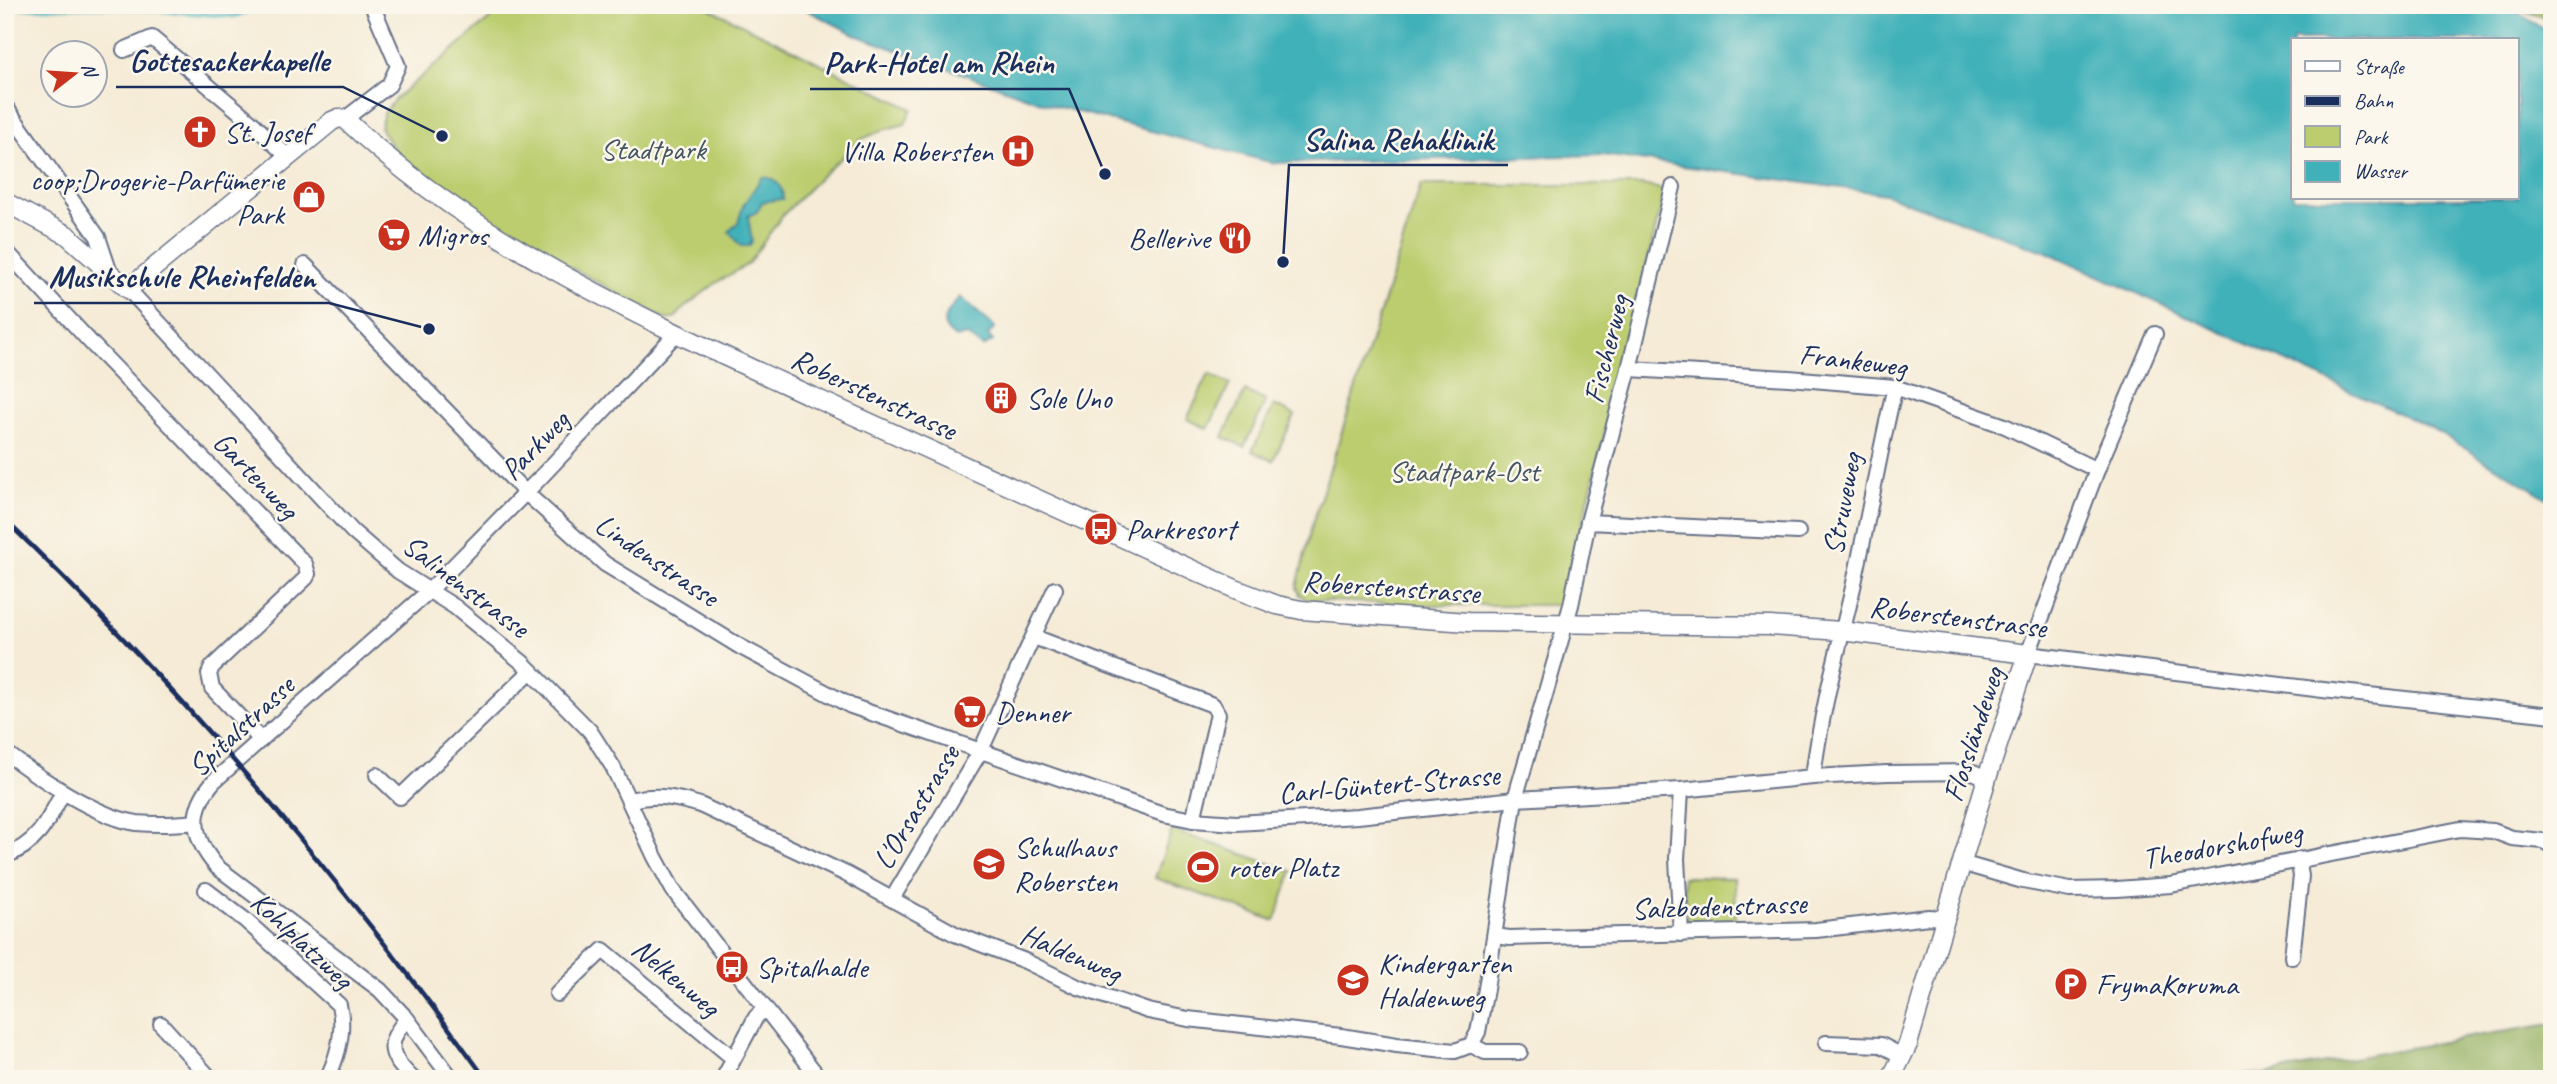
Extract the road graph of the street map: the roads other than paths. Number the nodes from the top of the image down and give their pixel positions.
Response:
1 (372, 5) edge
2 (124, 50) dead end
3 (5, 106) edge
4 (345, 119) junction
5 (288, 156) junction
6 (1673, 187) dead end
7 (5, 202) edge
8 (5, 250) edge
9 (305, 265) dead end
10 (109, 270) junction
11 (128, 289) junction
12 (676, 334) junction
13 (2155, 334) dead end
14 (1629, 369) junction
15 (1895, 387) junction
16 (2097, 470) junction
17 (526, 493) junction
18 (1588, 522) junction
19 (1798, 532) dead end
20 (1055, 589) dead end
21 (429, 591) junction
22 (1564, 622) junction
23 (1841, 631) junction
24 (1034, 637) junction
25 (2028, 654) junction
26 (531, 671) junction
27 (2552, 715) edge
28 (261, 740) junction
29 (5, 752) edge
30 (980, 752) junction
31 (377, 775) dead end
32 (1813, 777) junction
33 (1987, 778) junction
34 (1681, 789) junction
35 (63, 792) junction
36 (1515, 799) junction
37 (630, 800) junction
38 (1193, 820) junction
39 (196, 822) junction
40 (2552, 846) edge
41 (5, 856) edge
42 (2298, 859) junction
43 (1961, 863) junction
44 (206, 890) dead end
45 (892, 899) junction
46 (1945, 918) junction
47 (1681, 934) junction
48 (1495, 936) junction
49 (2292, 957) dead end
50 (556, 994) dead end
51 (765, 1008) junction
52 (407, 1019) junction
53 (161, 1024) dead end
54 (1826, 1043) dead end
55 (1471, 1045) junction
56 (1520, 1052) dead end
57 (1902, 1056) junction
58 (733, 1058) junction
59 (211, 1079) edge
60 (327, 1079) edge
61 (413, 1079) edge
62 (452, 1079) edge
63 (723, 1079) edge
64 (820, 1079) edge
65 (1891, 1079) edge

1 - 4 street
2 - 5 street
3 - 10 street
4 - 5 street
4 - 12 street, Roberstenstrasse
5 - 11 street
6 - 14 street, Fischerweg
7 - 10 street, Salinenstrasse
8 - 28 street, Gartenweg
9 - 17 street, Lindenstrasse
10 - 11 street, Salinenstrasse
11 - 21 street, Salinenstrasse
12 - 17 street, Parkweg
12 - 22 street, Roberstenstrasse
13 - 16 street, Flossländeweg
14 - 15 street, Frankeweg
14 - 18 street, Fischerweg
15 - 16 street, Frankeweg
15 - 23 street, Struveweg
16 - 25 street, Flossländeweg
17 - 21 street, Parkweg
17 - 30 street, Lindenstrasse
18 - 19 street
18 - 22 street, Fischerweg
20 - 24 street, L'Orsastrasse
21 - 26 street, Salinenstrasse
21 - 28 street, Spitalstrasse
22 - 23 street, Roberstenstrasse
22 - 36 street, Fischerweg
23 - 25 street, Roberstenstrasse
23 - 32 street, Struveweg
24 - 30 street, L'Orsastrasse
24 - 38 street
25 - 27 street, Roberstenstrasse
25 - 33 street, Flossländeweg
26 - 31 street
26 - 37 street, Salinenstrasse
28 - 39 street, Spitalstrasse
29 - 35 street
30 - 38 street, Carl-Güntert-Strasse
30 - 45 street, L'Orsastrasse
32 - 33 street, Carl-Güntert-Strasse
32 - 34 street, Carl-Güntert-Strasse
33 - 43 street, Flossländeweg
34 - 36 street, Carl-Güntert-Strasse
34 - 47 street
35 - 39 street
35 - 41 street
36 - 38 street, Carl-Güntert-Strasse
36 - 48 street, Fischerweg
37 - 45 street, Haldenweg
37 - 51 street, Salinenstrasse
39 - 52 street, Spitalstrasse
40 - 42 street, Theodorshofweg
42 - 43 street, Theodorshofweg
42 - 49 street
43 - 46 street, Flossländeweg
44 - 60 street, Kohlplatzweg
45 - 55 street, Haldenweg
46 - 47 street, Salzbodenstrasse
46 - 57 street, Flossländeweg
47 - 48 street, Salzbodenstrasse
48 - 55 street, Fischerweg
50 - 58 street, Nelkenweg
51 - 58 street
51 - 64 street, Salinenstrasse
52 - 61 street
52 - 62 street, Spitalstrasse
53 - 59 street
54 - 57 street
55 - 56 street, Haldenweg
57 - 65 street, Flossländeweg
58 - 63 street

